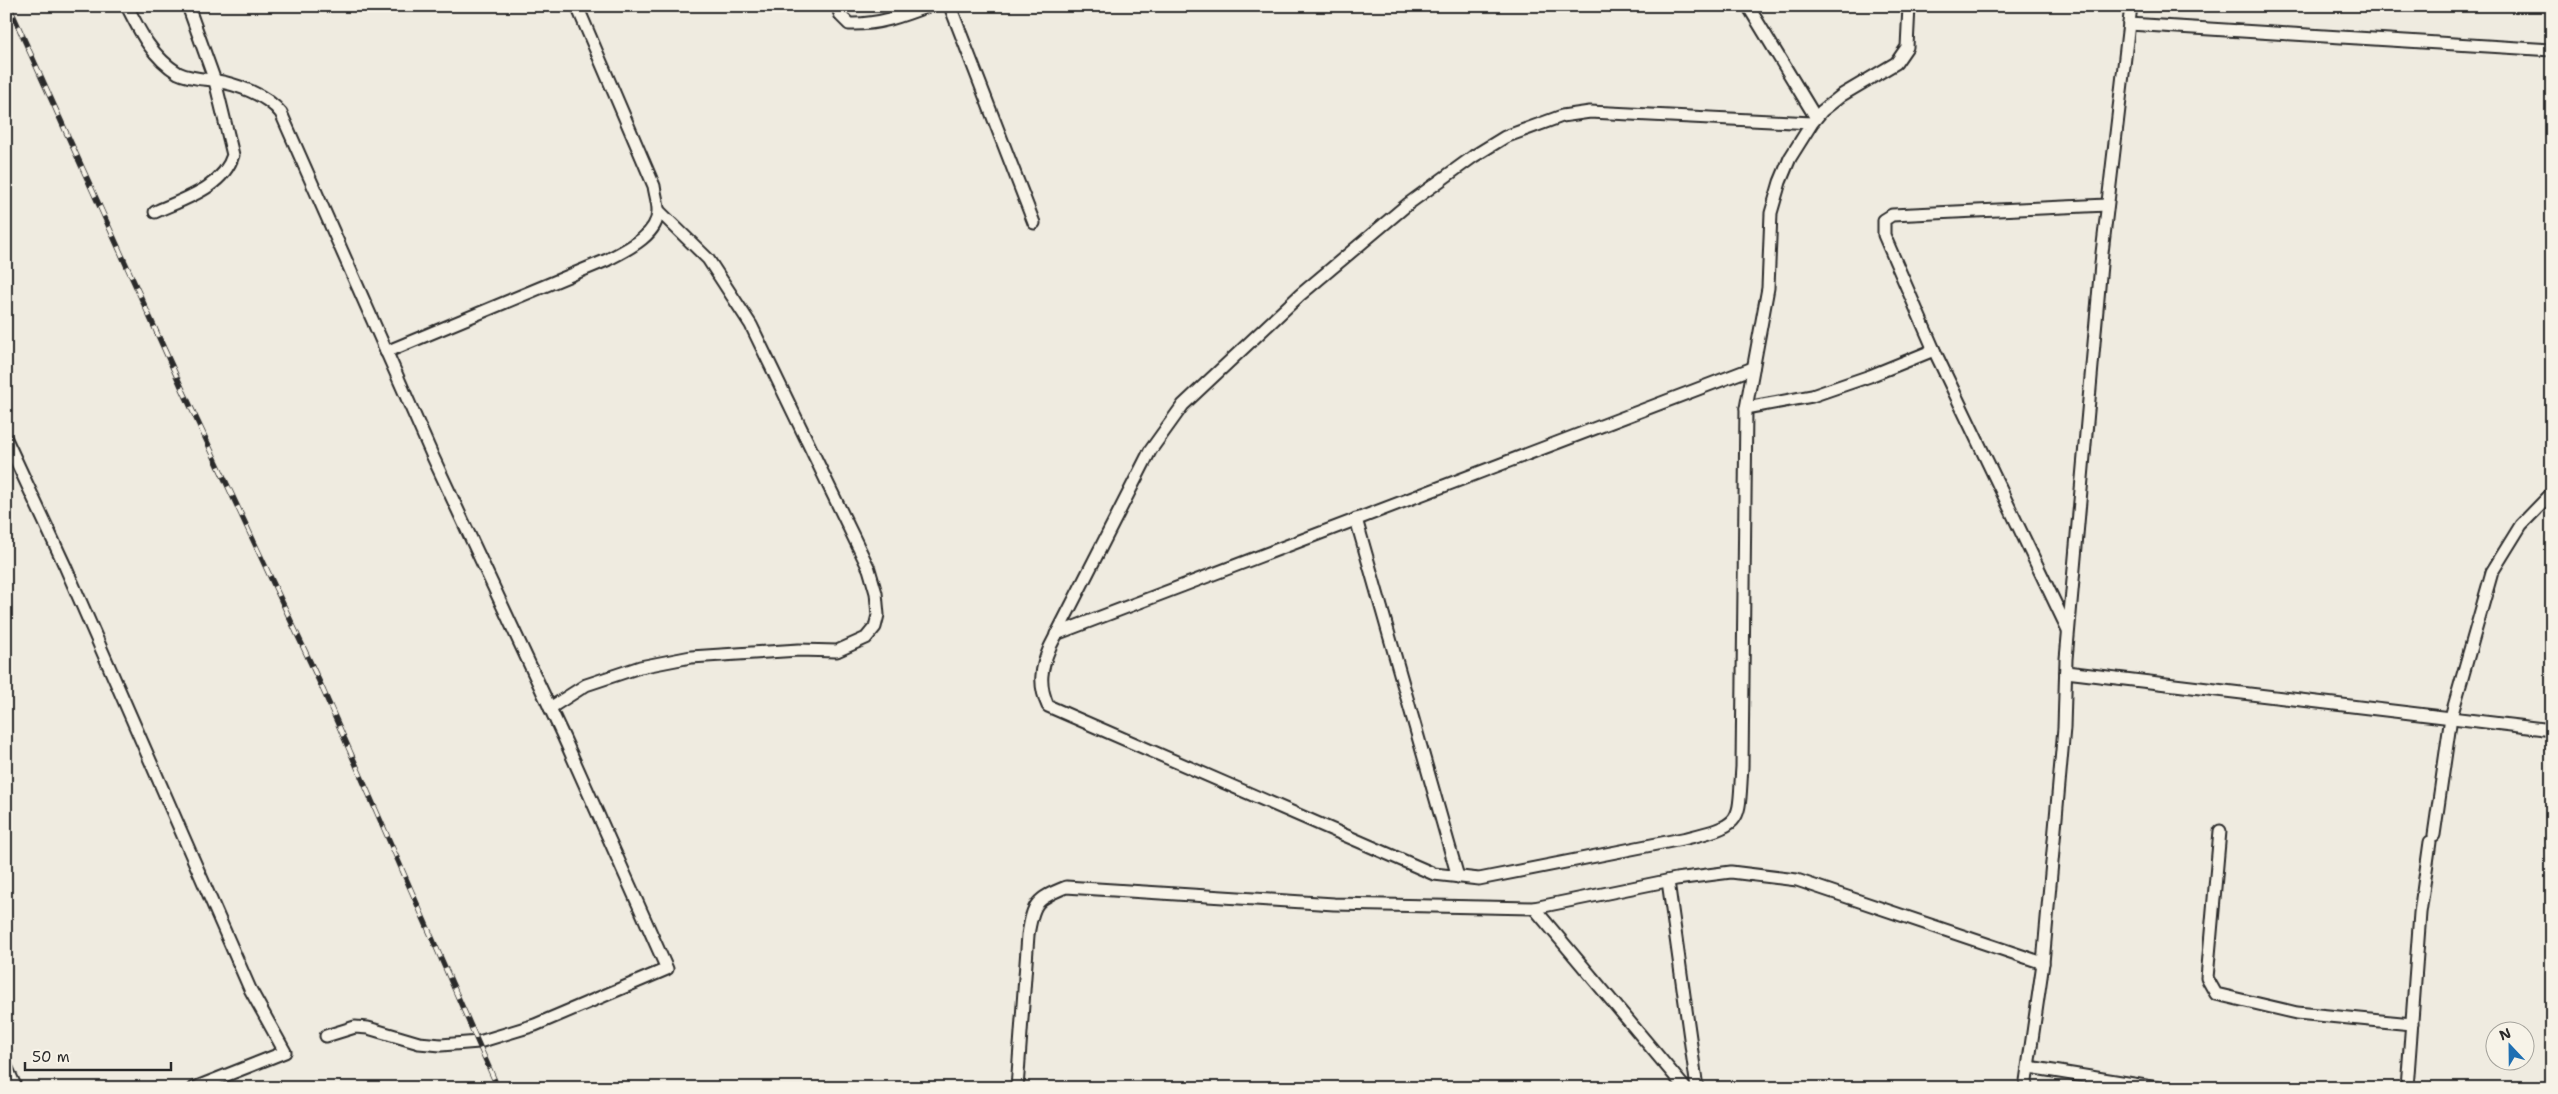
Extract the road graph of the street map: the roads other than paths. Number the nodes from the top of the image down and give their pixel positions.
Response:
1 (127, 6) edge
2 (188, 6) edge
3 (577, 6) edge
4 (837, 6) edge
5 (928, 6) edge
6 (950, 6) edge
7 (1748, 6) edge
8 (1908, 6) edge
9 (2131, 6) edge
10 (2129, 24) junction
11 (2552, 50) edge
12 (215, 81) junction
13 (1814, 120) junction
14 (2107, 205) junction
15 (659, 211) junction
16 (155, 212) dead end
17 (1034, 223) dead end
18 (1934, 350) junction
19 (386, 352) junction
20 (1753, 368) junction
21 (1746, 408) junction
22 (6, 439) edge
23 (2552, 493) edge
24 (1356, 519) junction
25 (2069, 632) junction
26 (1056, 634) junction
27 (2066, 672) junction
28 (550, 708) junction
29 (2451, 717) junction
30 (2552, 730) edge
31 (2220, 831) dead end
32 (1458, 877) junction
33 (1668, 880) junction
34 (1534, 908) junction
35 (2043, 963) junction
36 (2412, 1024) junction
37 (326, 1036) dead end
38 (6, 1066) edge
39 (2029, 1067) junction
40 (214, 1084) edge
41 (16, 1088) edge
42 (194, 1088) edge
43 (1017, 1088) edge
44 (1685, 1088) edge
45 (1697, 1088) edge
46 (2025, 1088) edge
47 (2158, 1088) edge
48 (2407, 1088) edge

1 - 12 lane
2 - 12 lane
3 - 15 lane
4 - 5 lane
6 - 17 lane
7 - 13 lane
8 - 13 lane
9 - 10 lane
10 - 11 lane
10 - 14 lane
12 - 16 lane
12 - 19 lane
13 - 20 lane
13 - 26 lane
14 - 18 lane
14 - 25 lane
15 - 19 lane
15 - 28 lane
18 - 21 lane
18 - 25 lane
19 - 28 lane
20 - 21 lane
20 - 24 lane
21 - 32 lane
22 - 40 lane
23 - 29 lane
24 - 26 lane
24 - 32 lane
25 - 27 lane
26 - 32 lane
27 - 29 lane
27 - 35 lane
28 - 37 lane
29 - 30 lane
29 - 36 lane
31 - 36 lane
33 - 34 lane
33 - 35 lane
33 - 45 lane
34 - 43 lane
34 - 44 lane
35 - 39 lane
36 - 48 lane
38 - 41 lane
39 - 46 lane
39 - 47 lane
40 - 42 lane

